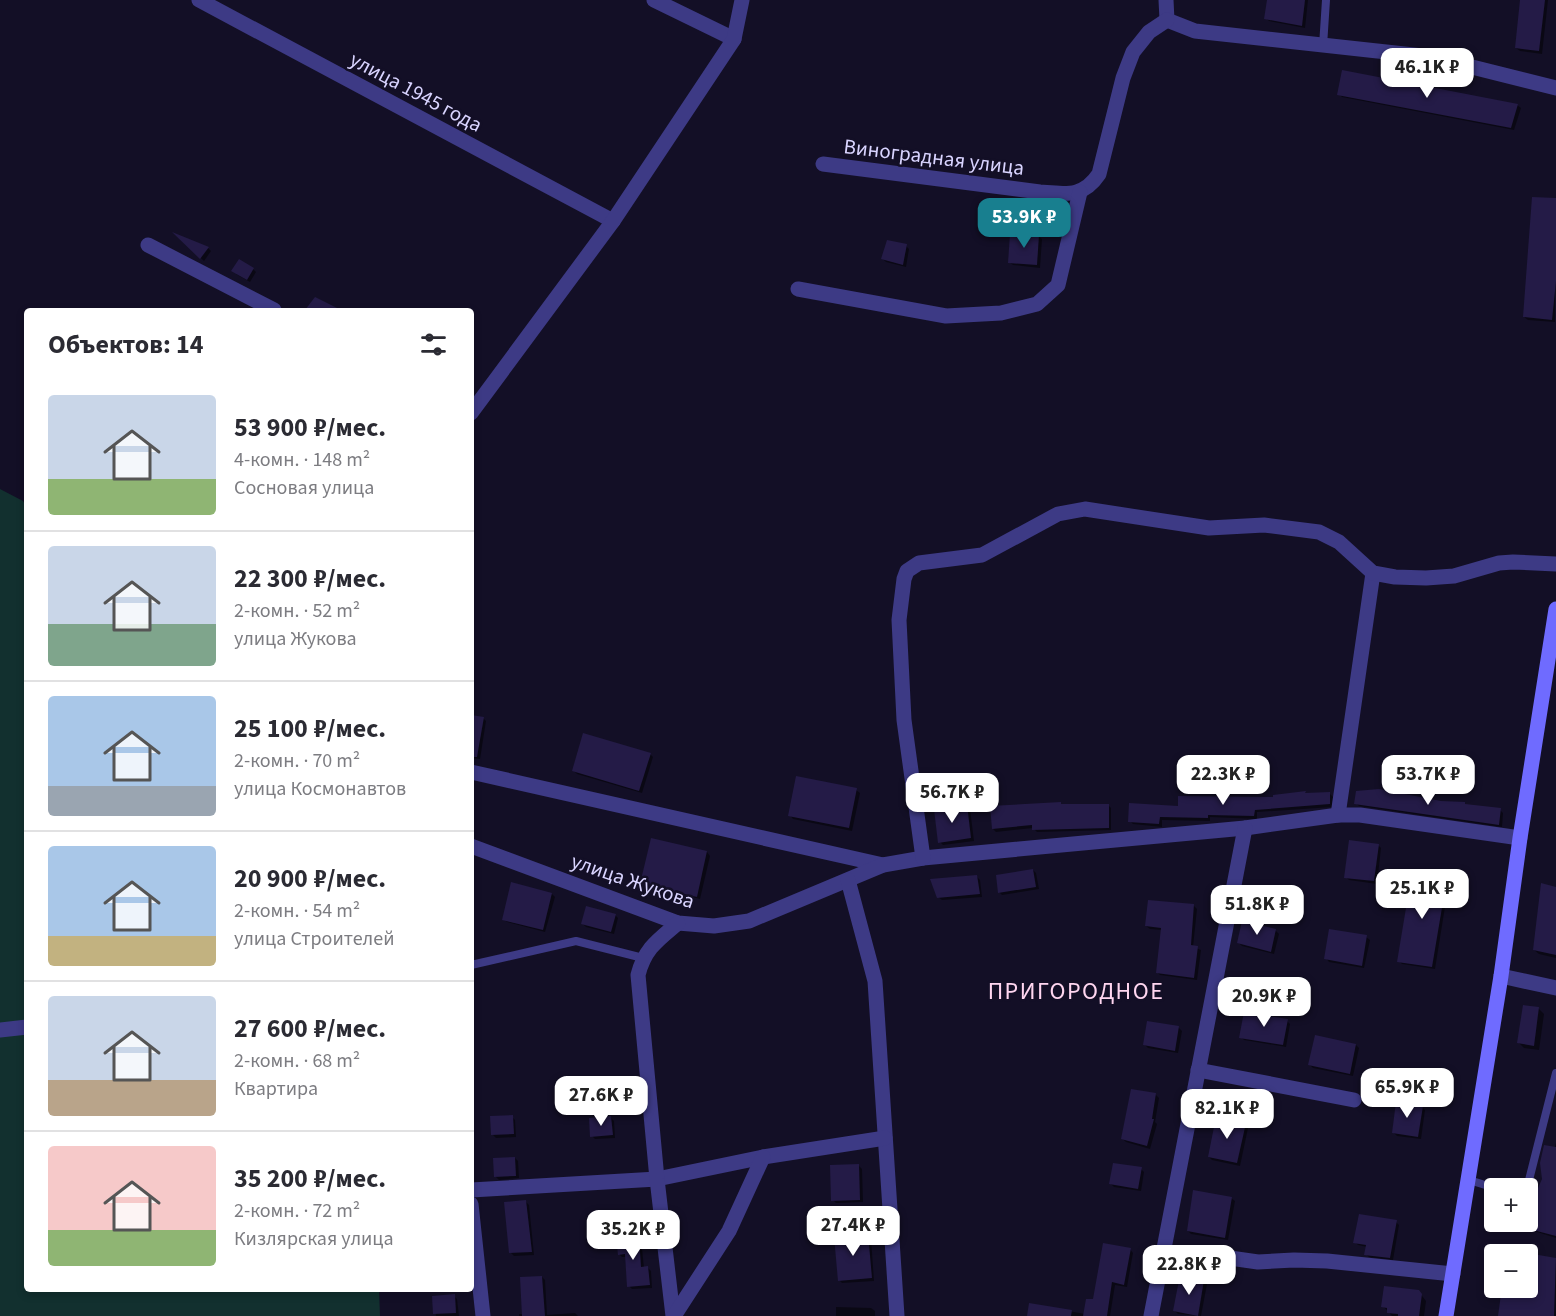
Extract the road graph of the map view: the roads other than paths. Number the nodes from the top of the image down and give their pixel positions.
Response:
1 (199, 0) edge
2 (654, 0) edge
3 (742, 0) edge
4 (1166, 0) edge
5 (1326, 0) edge
6 (1167, 20) junction
7 (734, 39) junction
8 (1323, 46) junction
9 (1556, 88) edge
10 (823, 164) dead end
11 (1080, 192) junction
12 (613, 220) junction
13 (148, 245) dead end
14 (798, 289) dead end
15 (270, 308) edge
16 (474, 409) edge
17 (1556, 564) edge
18 (1373, 573) junction
19 (1556, 609) edge
20 (474, 773) edge
21 (1338, 815) junction
22 (1245, 828) junction
23 (1520, 837) junction
24 (474, 847) edge
25 (923, 858) junction
26 (883, 864) junction
27 (848, 880) junction
28 (678, 923) junction
29 (643, 958) junction
30 (474, 964) edge
31 (1501, 976) junction
32 (1556, 988) edge
33 (24, 1027) edge
34 (0, 1030) edge
35 (1198, 1070) junction
36 (1556, 1072) edge
37 (1354, 1100) dead end
38 (885, 1138) junction
39 (763, 1157) junction
40 (1530, 1178) edge
41 (657, 1179) junction
42 (1469, 1180) junction
43 (1484, 1185) edge
44 (474, 1190) edge
45 (474, 1232) edge
46 (1230, 1257) dead end
47 (1453, 1274) junction
48 (483, 1316) edge
49 (673, 1316) edge
50 (897, 1316) edge
51 (1151, 1316) edge
52 (1446, 1316) edge

1 - 12 street, улица 1945 года
2 - 7 street
3 - 7 street
4 - 6 street
5 - 8 lane
6 - 8 street
6 - 11 street
7 - 12 street
8 - 9 street
10 - 11 street, Виноградная улица
11 - 14 street
12 - 16 street
13 - 15 street
17 - 18 street
18 - 21 street
18 - 25 street
19 - 23 street
20 - 26 street, улица Жукова
21 - 22 street, улица Жукова
21 - 23 street, улица Жукова
22 - 25 street, улица Жукова
22 - 35 street
23 - 31 street
24 - 28 street, улица Жукова
25 - 26 street, улица Жукова
26 - 27 street, улица Жукова
27 - 28 street, улица Жукова
27 - 38 street
28 - 29 street
29 - 30 lane
29 - 41 street
31 - 32 street
31 - 42 street
33 - 34 street
35 - 37 street
35 - 51 street
36 - 40 lane
38 - 39 street
38 - 50 street
39 - 41 street
39 - 49 street
41 - 44 street
41 - 49 street
42 - 43 lane
42 - 47 street
45 - 48 street
46 - 47 street
47 - 52 street

